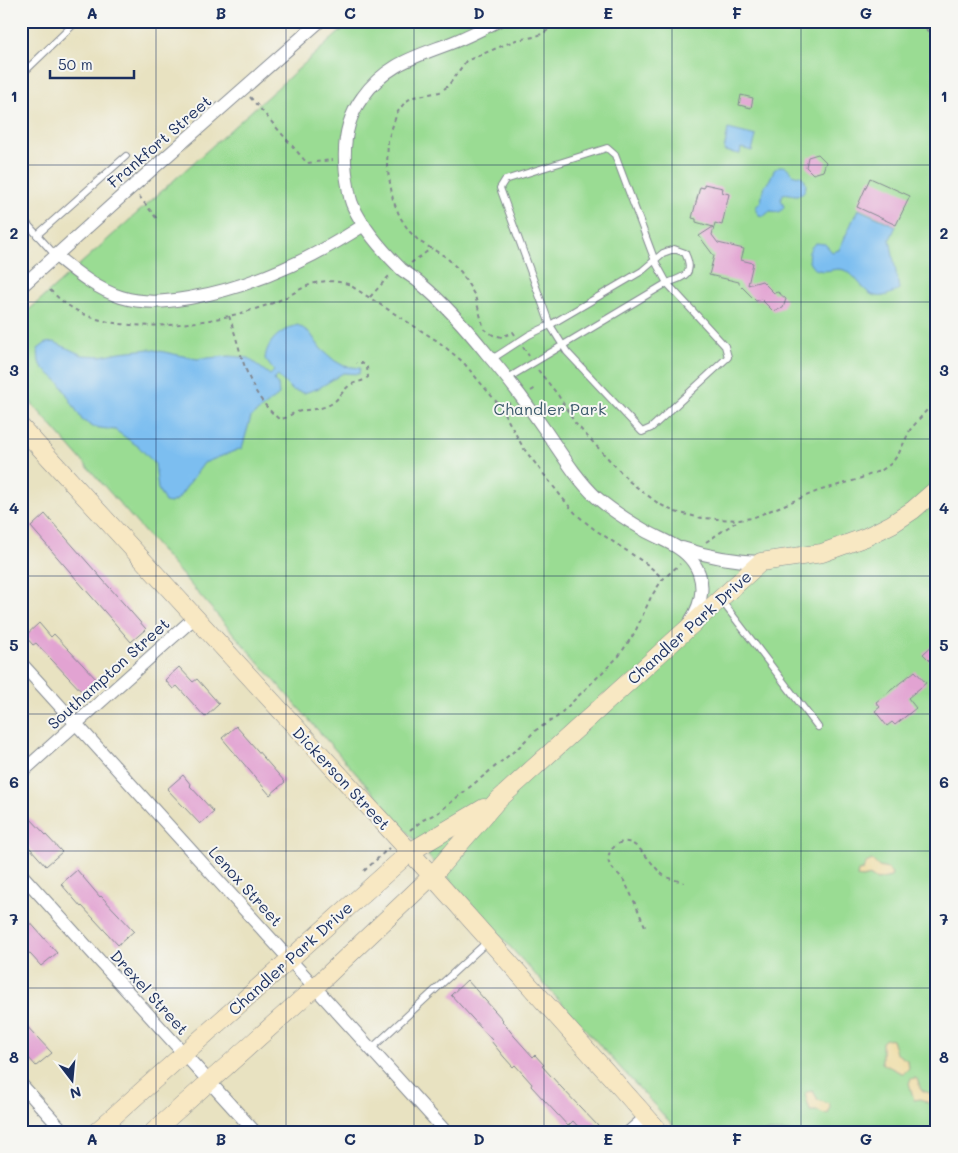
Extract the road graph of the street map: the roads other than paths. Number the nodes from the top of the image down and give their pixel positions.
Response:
1 (77, 21) edge
2 (320, 21) edge
3 (498, 21) edge
4 (21, 75) edge
5 (126, 156) dead end
6 (21, 217) edge
7 (364, 225) junction
8 (37, 234) junction
9 (56, 256) junction
10 (655, 261) junction
11 (667, 284) junction
12 (21, 287) edge
13 (550, 324) junction
14 (562, 345) junction
15 (492, 359) junction
16 (508, 378) junction
17 (21, 426) edge
18 (937, 489) edge
19 (692, 555) junction
20 (761, 562) junction
21 (720, 599) junction
22 (194, 618) junction
23 (685, 631) junction
24 (21, 663) edge
25 (76, 724) junction
26 (818, 727) dead end
27 (21, 773) edge
28 (496, 802) junction
29 (404, 846) junction
30 (21, 874) edge
31 (432, 876) junction
32 (489, 941) junction
33 (290, 958) junction
34 (315, 986) junction
35 (371, 1048) junction
36 (184, 1053) junction
37 (209, 1081) junction
38 (21, 1084) edge
39 (646, 1116) junction
40 (64, 1132) edge
41 (96, 1132) edge
42 (153, 1132) edge
43 (255, 1132) edge
44 (446, 1132) edge
45 (629, 1132) edge
46 (660, 1132) edge

1 - 4 lane
2 - 9 street, Frankfort Street
3 - 7 street
5 - 8 lane
6 - 8 lane
7 - 9 street
7 - 15 street
8 - 9 lane
9 - 12 street, Frankfort Street
10 - 11 lane
10 - 11 lane
10 - 13 lane
10 - 13 lane
11 - 14 lane
11 - 14 lane
13 - 14 lane
13 - 15 lane
14 - 16 lane
15 - 16 street
16 - 19 street
17 - 22 street, Dickerson Street
18 - 20 street, Chandler Park Drive
19 - 20 street
19 - 23 street
20 - 21 street, Chandler Park Drive
21 - 23 street, Chandler Park Drive
21 - 26 lane
22 - 25 street, Southampton Street
22 - 29 street, Dickerson Street
23 - 28 street, Chandler Park Drive
24 - 25 street, Lenox Street
25 - 27 street, Southampton Street
25 - 33 street, Lenox Street
28 - 29 street, Chandler Park Drive
28 - 31 street, Chandler Park Drive
29 - 31 street, Dickerson Street
29 - 33 street, Chandler Park Drive
30 - 36 street, Drexel Street
31 - 32 street, Dickerson Street
31 - 34 street, Chandler Park Drive
32 - 35 lane
32 - 39 street, Dickerson Street
33 - 34 street, Lenox Street
33 - 36 street, Chandler Park Drive
34 - 35 street, Lenox Street
34 - 37 street, Chandler Park Drive
35 - 44 street, Lenox Street
36 - 37 street, Drexel Street
36 - 41 street, Chandler Park Drive
37 - 42 street, Chandler Park Drive
37 - 43 street, Drexel Street
38 - 40 street
39 - 45 street
39 - 46 street, Dickerson Street

